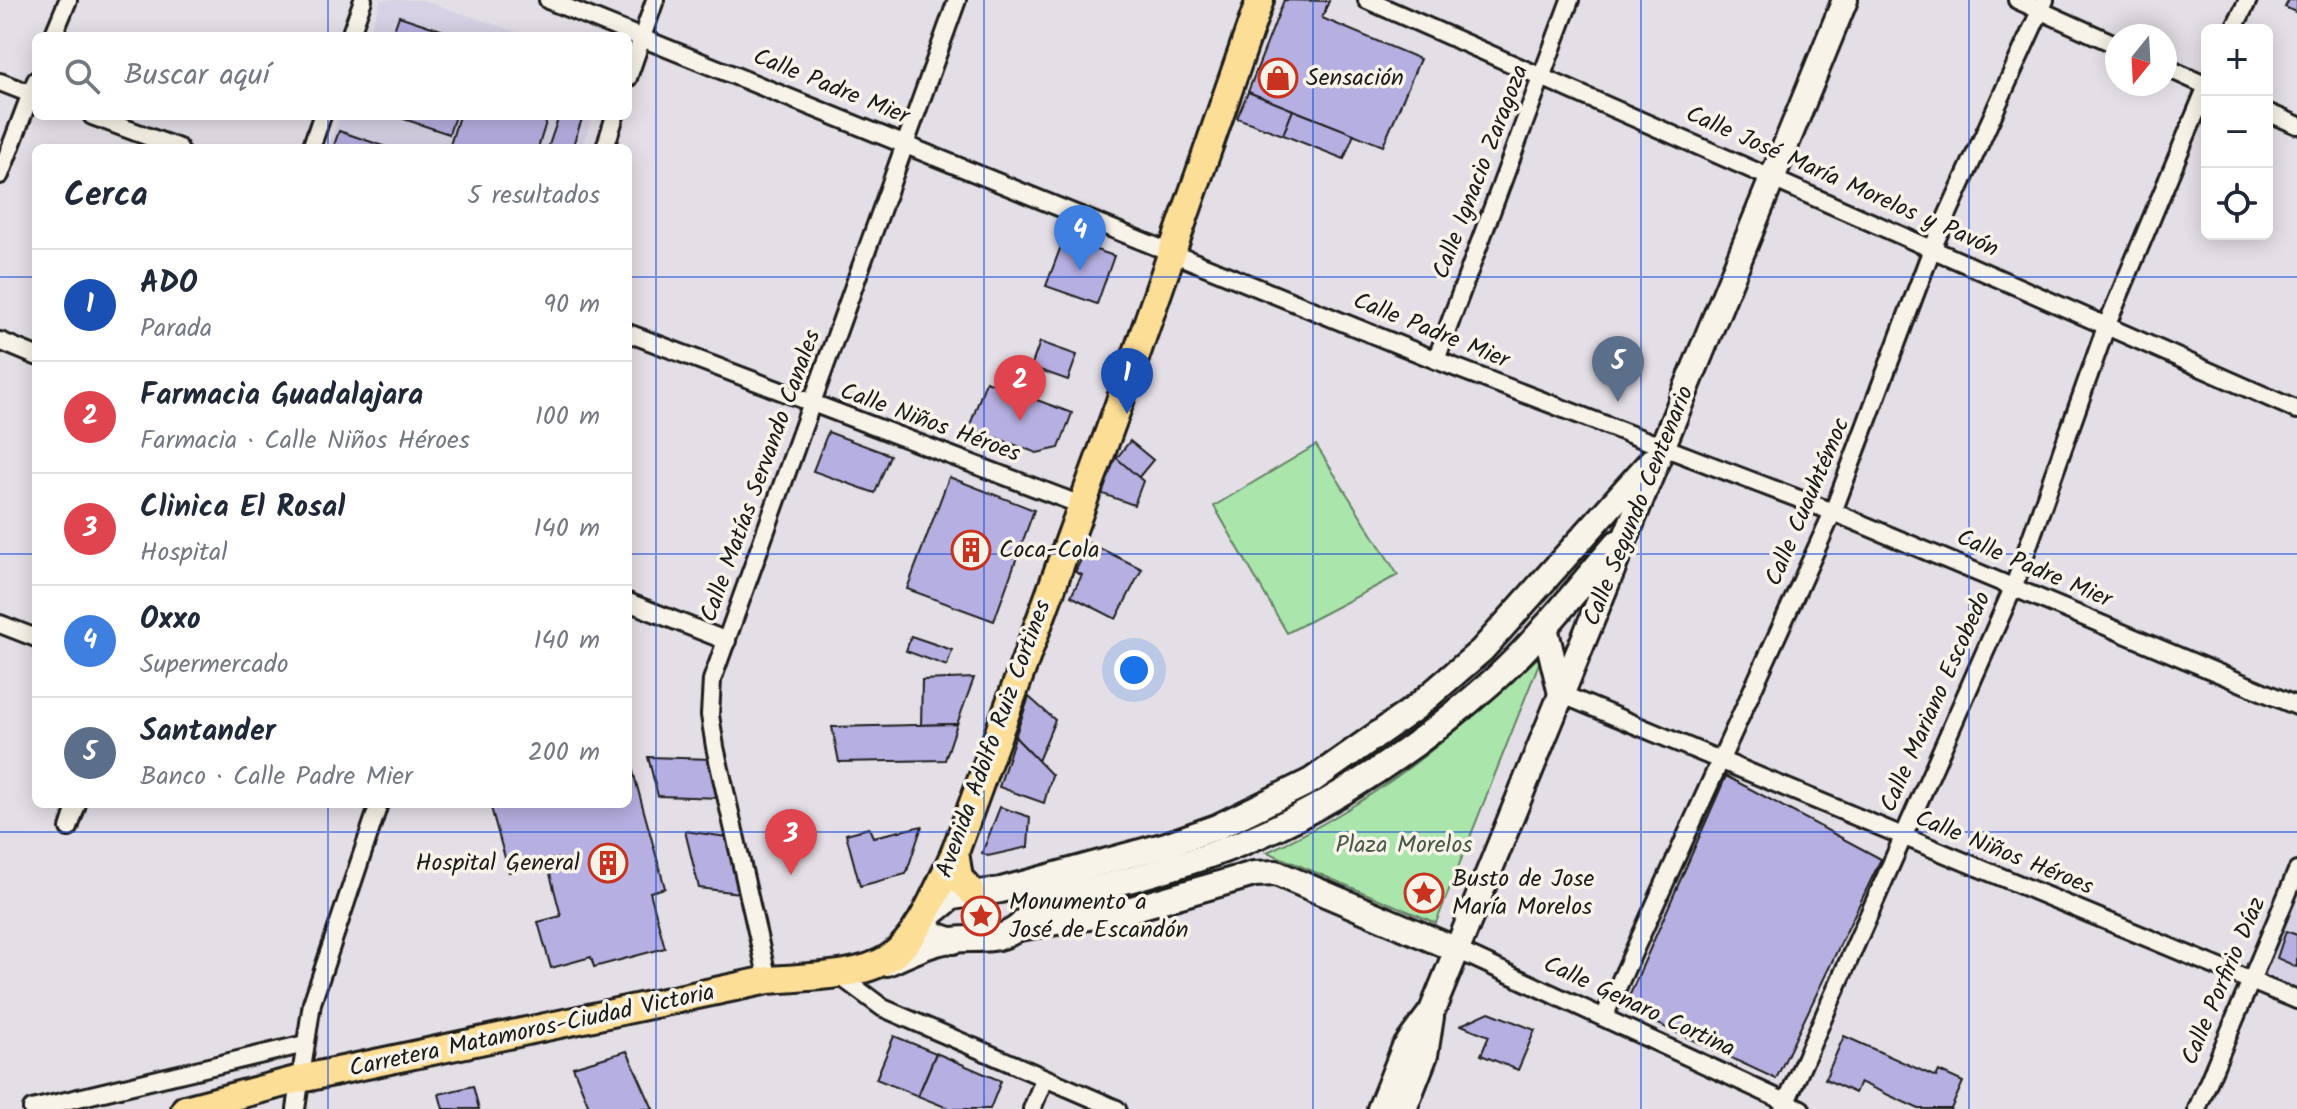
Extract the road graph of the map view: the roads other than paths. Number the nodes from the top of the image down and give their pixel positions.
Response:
1 (68, 0) edge
2 (363, 0) edge
3 (548, 0) edge
4 (655, 0) edge
5 (957, 0) edge
6 (1260, 0) edge
7 (1367, 0) edge
8 (1570, 0) edge
9 (1845, 0) edge
10 (2017, 0) edge
11 (2248, 0) edge
12 (2043, 6) edge
13 (2236, 24) edge
14 (55, 32) edge
15 (351, 32) edge
16 (629, 32) edge
17 (632, 33) edge
18 (642, 37) junction
19 (2105, 39) edge
20 (632, 66) edge
21 (2177, 72) edge
22 (1544, 76) junction
23 (0, 82) edge
24 (2201, 83) edge
25 (32, 90) edge
26 (32, 95) edge
27 (2203, 96) edge
28 (2273, 115) edge
29 (103, 120) edge
30 (321, 120) edge
31 (614, 120) edge
32 (2297, 125) edge
33 (906, 143) junction
34 (168, 144) edge
35 (312, 144) edge
36 (606, 144) edge
37 (0, 175) edge
38 (1773, 177) junction
39 (1932, 249) junction
40 (1174, 251) junction
41 (2106, 327) junction
42 (632, 335) edge
43 (0, 341) edge
44 (32, 354) edge
45 (1436, 360) junction
46 (813, 405) junction
47 (2297, 410) edge
48 (1664, 447) junction
49 (1081, 505) junction
50 (1833, 512) junction
51 (1631, 526) junction
52 (2014, 586) junction
53 (632, 604) edge
54 (0, 624) edge
55 (1545, 627) junction
56 (32, 636) edge
57 (727, 641) junction
58 (1561, 694) junction
59 (2297, 706) edge
60 (1362, 747) junction
61 (1719, 762) junction
62 (1380, 770) junction
63 (76, 808) edge
64 (378, 808) edge
65 (69, 828) dead end
66 (1902, 837) junction
67 (955, 852) junction
68 (2297, 871) edge
69 (1001, 890) junction
70 (972, 892) junction
71 (1031, 905) junction
72 (924, 920) junction
73 (1019, 928) junction
74 (953, 941) junction
75 (1457, 950) junction
76 (881, 965) junction
77 (840, 976) junction
78 (768, 980) junction
79 (2249, 980) junction
80 (2297, 1000) edge
81 (1432, 1011) junction
82 (1604, 1017) junction
83 (305, 1044) junction
84 (1044, 1079) junction
85 (298, 1097) edge
86 (1790, 1107) edge
87 (32, 1109) edge
88 (185, 1109) edge
89 (314, 1109) edge
90 (1032, 1109) edge
91 (1117, 1109) edge
92 (1380, 1109) edge
93 (1404, 1109) edge
94 (2197, 1109) edge

1 - 14 street
2 - 15 street
3 - 16 street, Calle Padre Mier
4 - 18 street
5 - 33 street, Calle Matías Servando Canales
6 - 40 main road, Avenida Adolfo Ruiz Cortines
7 - 22 street, Calle José María Morelos y Pavón
8 - 22 street, Calle Ignacio Zaragoza
9 - 38 street, Calle Segundo Centenario
10 - 12 street
11 - 13 street
12 - 19 street
12 - 39 street, Calle Cuauhtémoc
17 - 18 street, Calle Padre Mier
18 - 20 street
18 - 33 street, Calle Padre Mier
21 - 24 street
22 - 38 street, Calle José María Morelos y Pavón
22 - 45 street, Calle Ignacio Zaragoza
23 - 25 street
26 - 37 street
27 - 41 street, Calle Mariano Escobedo
28 - 32 street
29 - 34 street
30 - 35 street
31 - 36 street
33 - 40 street, Calle Padre Mier
33 - 46 street, Calle Matías Servando Canales
38 - 39 street, Calle José María Morelos y Pavón
38 - 48 street, Calle Segundo Centenario
39 - 41 street, Calle José María Morelos y Pavón
39 - 50 street, Calle Cuauhtémoc
40 - 45 street, Calle Padre Mier
40 - 49 main road, Avenida Adolfo Ruiz Cortines
41 - 47 street, Calle José María Morelos y Pavón
41 - 52 street, Calle Mariano Escobedo
42 - 46 street, Calle Niños Héroes
43 - 44 street
45 - 48 street, Calle Padre Mier
46 - 49 street, Calle Niños Héroes
46 - 57 street, Calle Matías Servando Canales
48 - 50 street, Calle Padre Mier
48 - 51 street, Calle Segundo Centenario
48 - 60 street
49 - 67 main road, Avenida Adolfo Ruiz Cortines
50 - 52 street, Calle Padre Mier
50 - 61 street, Calle Cuauhtémoc
51 - 55 street
51 - 58 street, Calle Segundo Centenario
52 - 59 street, Calle Padre Mier
52 - 66 street, Calle Mariano Escobedo
53 - 57 street
54 - 56 street
55 - 58 street
55 - 62 street
57 - 78 street, Calle Matías Servando Canales
58 - 61 street, Calle Niños Héroes
58 - 75 street, Calle Segundo Centenario
60 - 62 street
60 - 69 street
61 - 66 street, Calle Niños Héroes
61 - 82 street, Calle Cuauhtémoc
62 - 71 street
63 - 65 street
64 - 83 street
66 - 79 street, Calle Niños Héroes
66 - 86 street, Calle Mariano Escobedo
67 - 70 main road
67 - 72 main road, Avenida Adolfo Ruiz Cortines
68 - 79 street, Calle Porfirio Díaz
69 - 70 street
69 - 71 street
70 - 72 street
71 - 73 street
72 - 74 street
72 - 76 main road, Avenida Adolfo Ruiz Cortines
73 - 74 street
73 - 75 street
74 - 76 street
75 - 81 street, Calle Segundo Centenario
75 - 82 street, Calle Genaro Cortina
76 - 77 main road, Carretera Matamoros-Ciudad Victoria
77 - 78 main road, Carretera Matamoros-Ciudad Victoria
77 - 84 street
78 - 85 main road, Carretera Matamoros-Ciudad Victoria
79 - 80 street, Calle Niños Héroes
79 - 94 street, Calle Porfirio Díaz
81 - 92 street, Calle Segundo Centenario
81 - 93 street, Calle Segundo Centenario
82 - 86 street, Calle Genaro Cortina
83 - 85 street
83 - 87 street
84 - 90 street
84 - 91 street
85 - 88 main road, Carretera Matamoros-Ciudad Victoria
85 - 89 street

